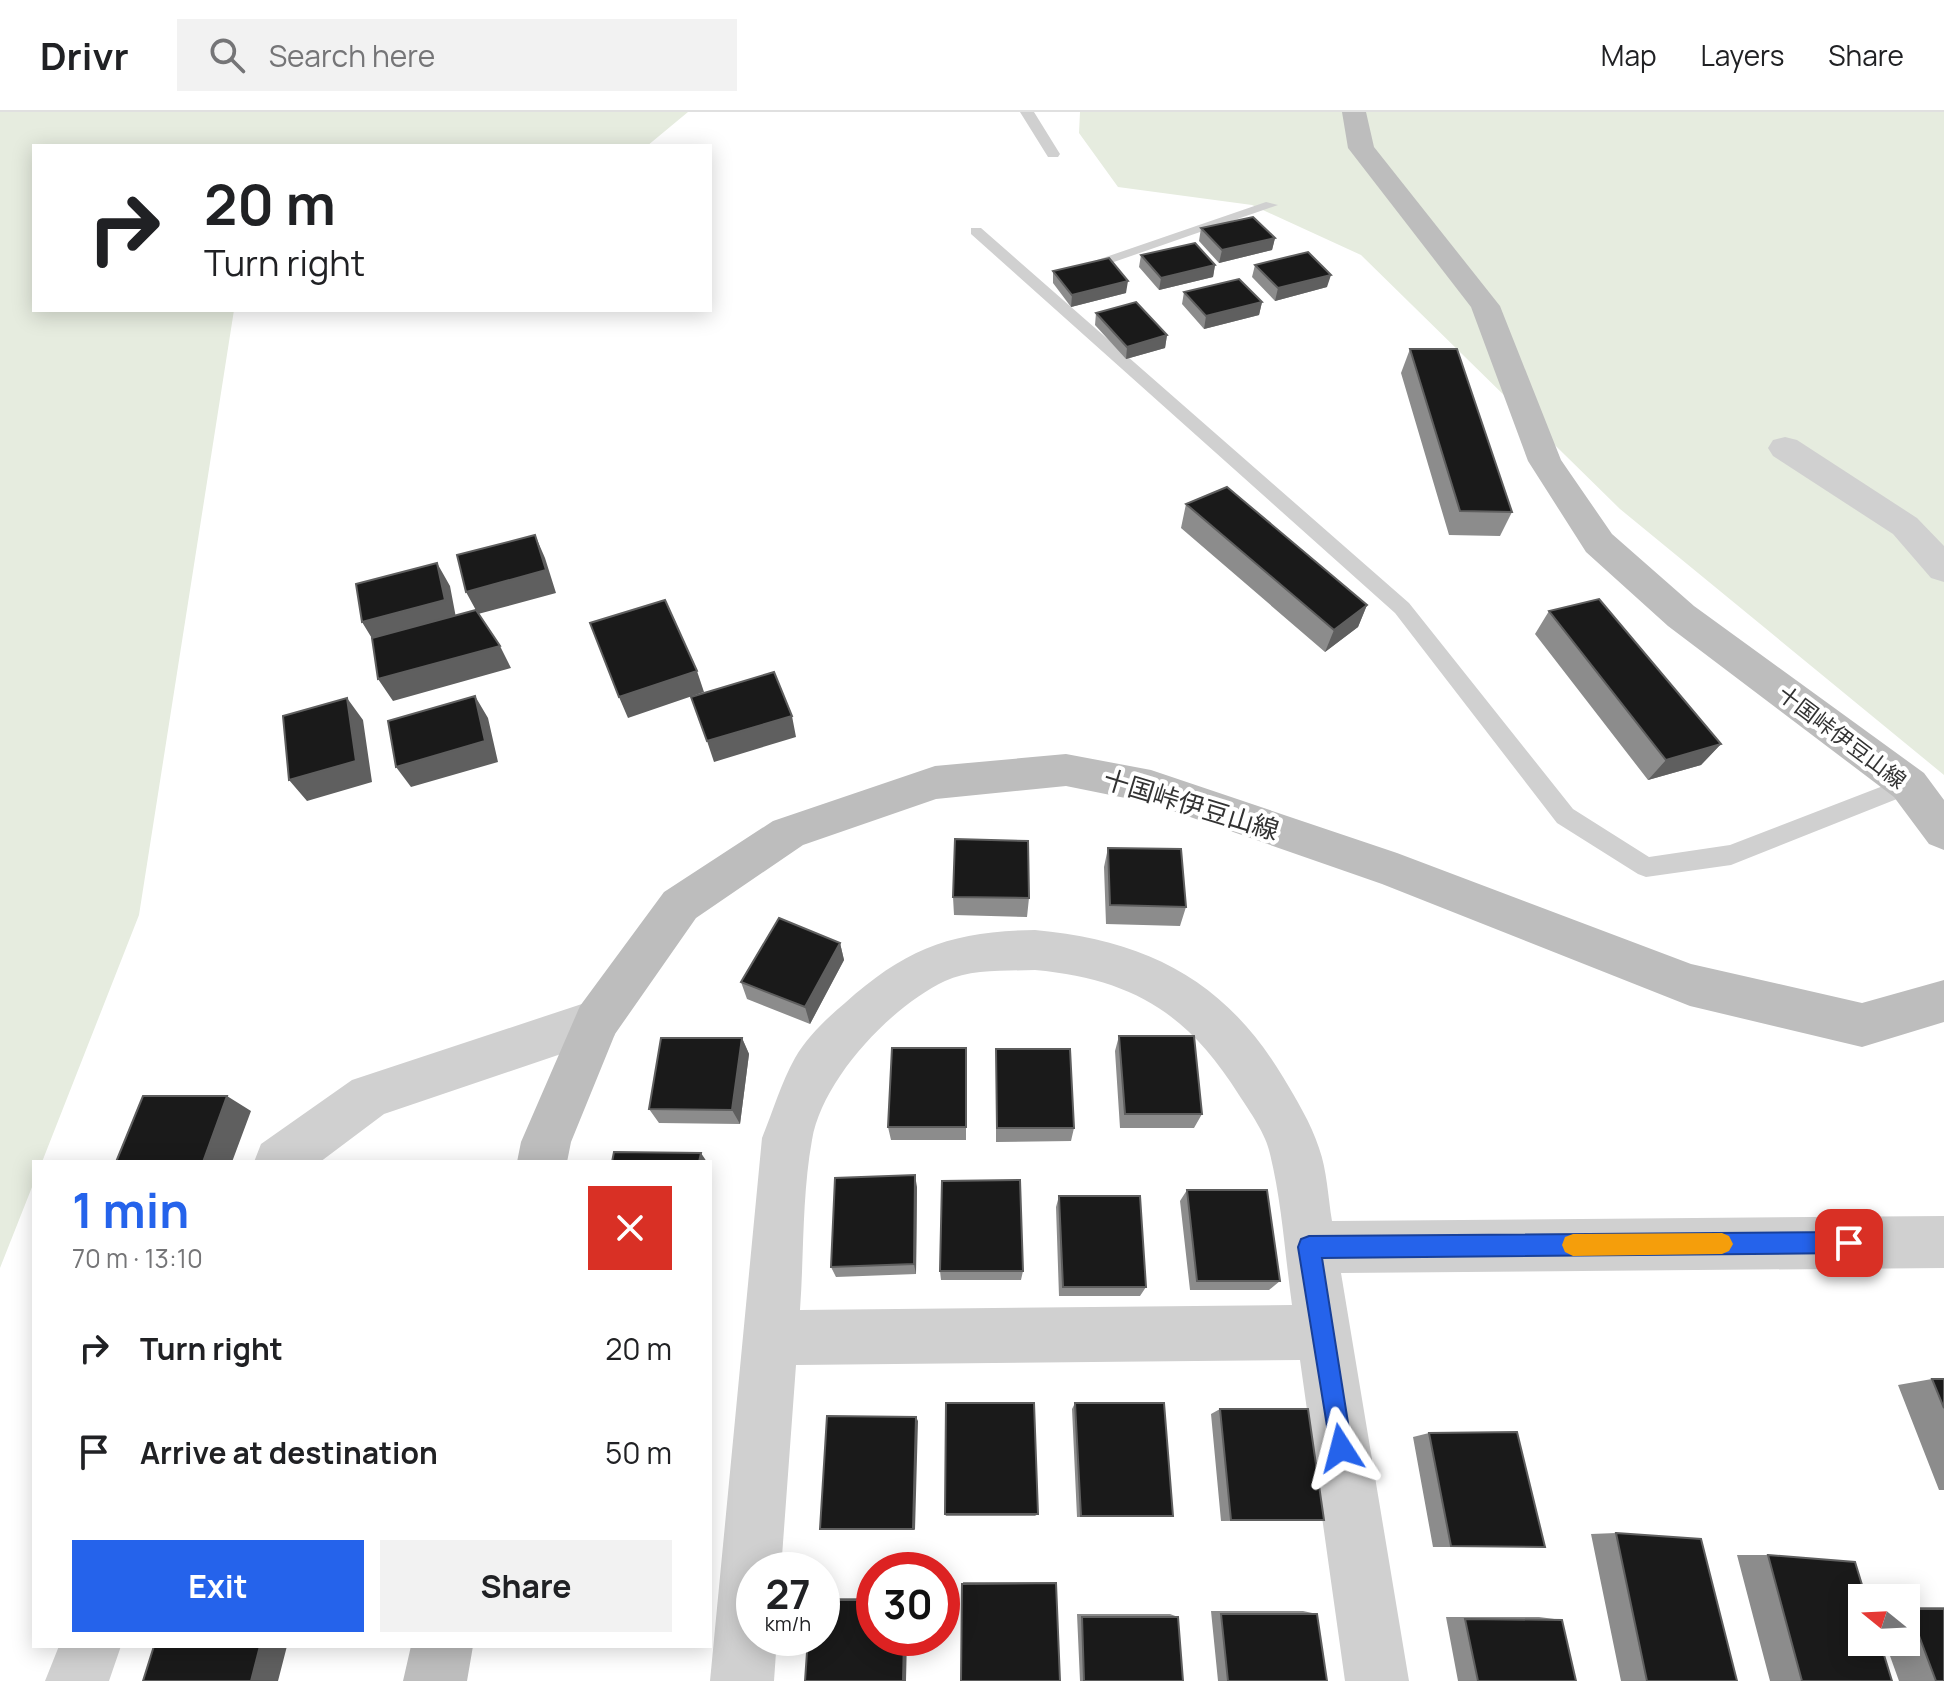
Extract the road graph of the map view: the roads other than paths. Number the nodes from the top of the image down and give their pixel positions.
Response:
1 (1027, 112) edge
2 (1354, 112) edge
3 (1053, 154) dead end
4 (1271, 205) dead end
5 (976, 231) dead end
6 (1050, 279) junction
7 (1785, 448) dead end
8 (1944, 569) edge
9 (1909, 785) junction
10 (1944, 832) edge
11 (1944, 1001) edge
12 (597, 1021) junction
13 (282, 1160) edge
14 (542, 1160) edge
15 (1944, 1242) edge
16 (1309, 1247) junction
17 (1323, 1332) junction
18 (770, 1338) junction
19 (89, 1648) edge
20 (442, 1648) edge
21 (77, 1681) edge
22 (435, 1681) edge
23 (742, 1681) edge
24 (1377, 1681) edge

1 - 3 lane
2 - 9 main road, 十国峠伊豆山線
4 - 6 lane
5 - 6 lane
6 - 9 lane
7 - 8 street
9 - 10 main road, 十国峠伊豆山線
11 - 12 main road, 十国峠伊豆山線
12 - 13 street
12 - 14 main road, 十国峠伊豆山線
15 - 16 street
16 - 17 street
16 - 18 street
17 - 18 street
17 - 24 street
18 - 23 street
19 - 21 street
20 - 22 main road

